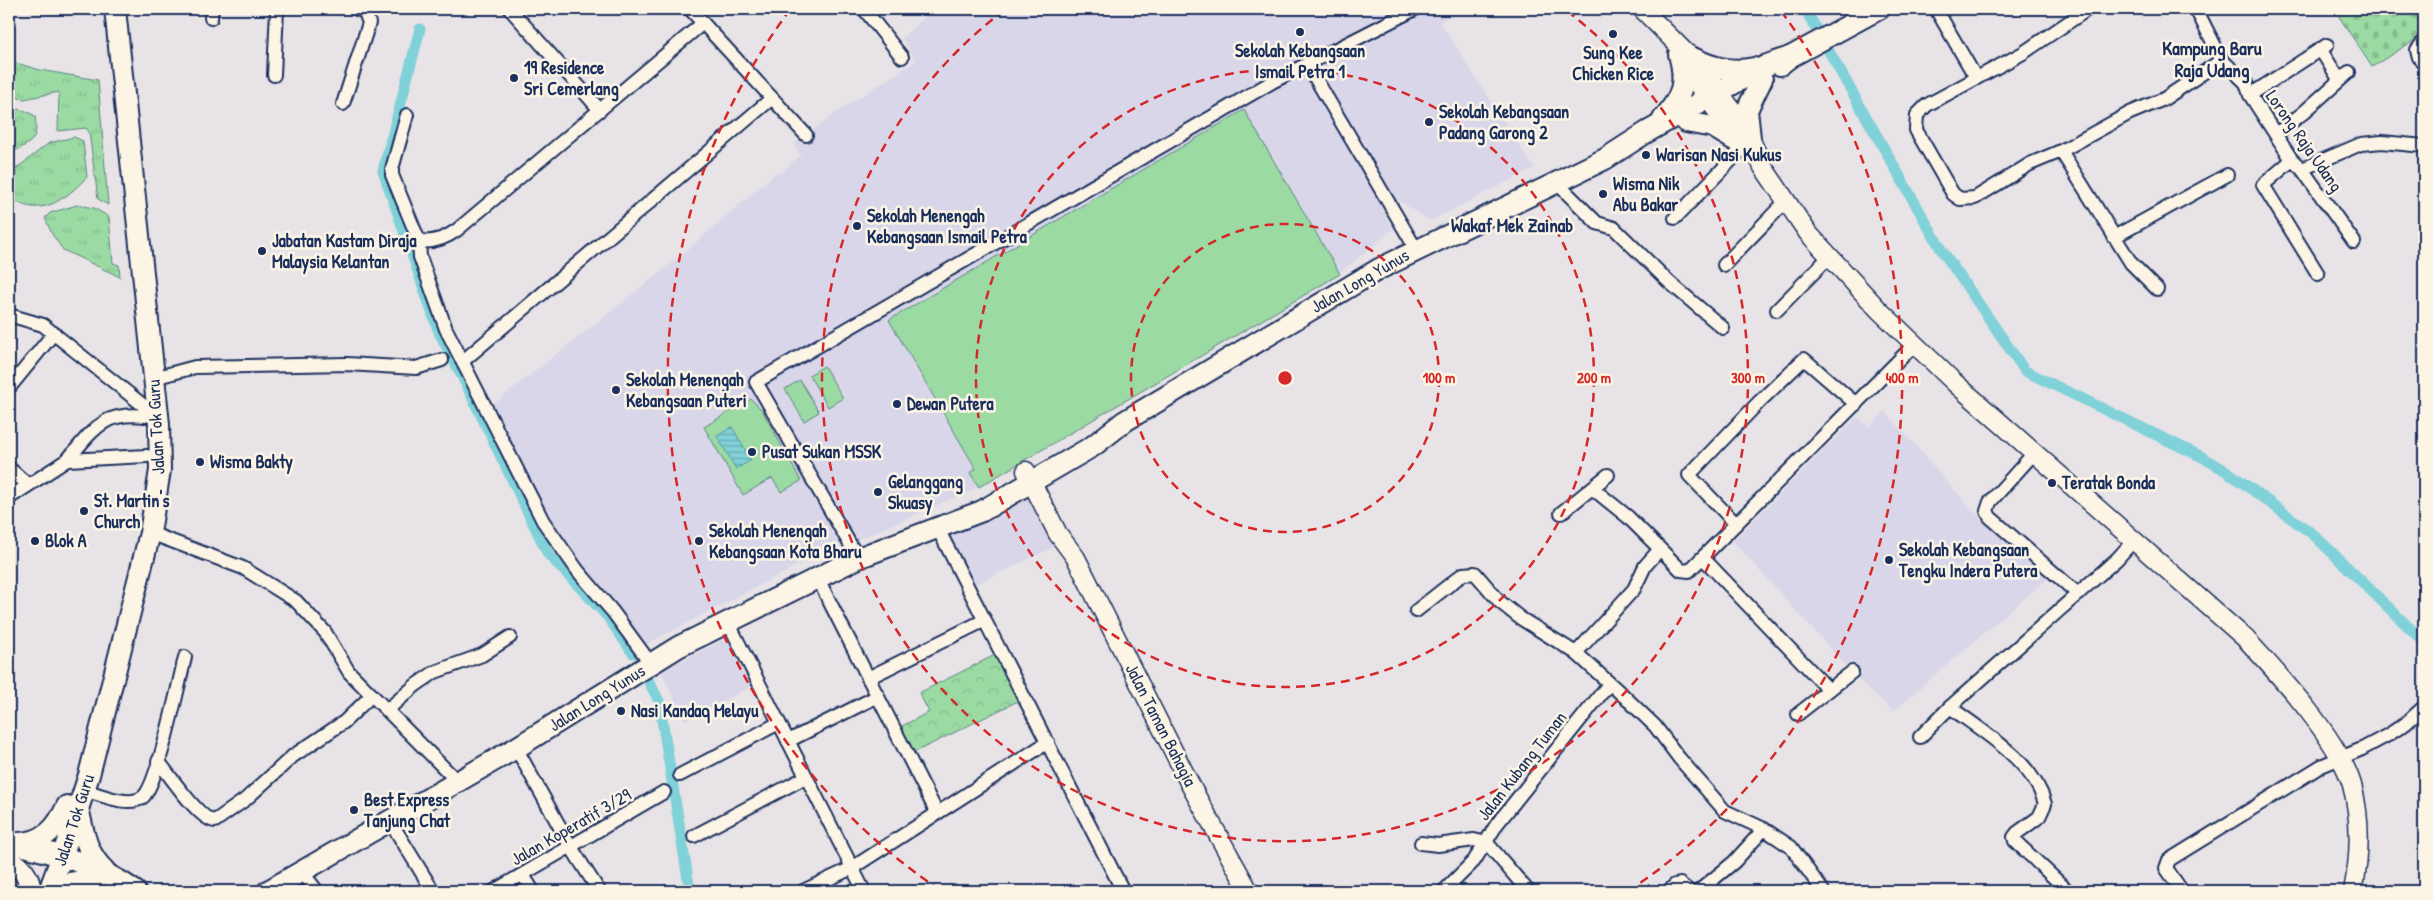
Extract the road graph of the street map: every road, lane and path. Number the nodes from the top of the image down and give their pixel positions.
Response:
1 (103, 9) edge
2 (115, 9) edge
3 (277, 9) edge
4 (357, 9) edge
5 (510, 9) edge
6 (690, 9) edge
7 (864, 9) edge
8 (1415, 9) edge
9 (1642, 9) edge
10 (1879, 9) edge
11 (1936, 9) edge
12 (2196, 9) edge
13 (2082, 10) edge
14 (703, 23) junction
15 (2424, 41) edge
16 (1680, 51) junction
17 (902, 57) dead end
18 (2222, 60) junction
19 (1307, 64) junction
20 (2424, 64) edge
21 (1764, 72) junction
22 (2349, 72) dead end
23 (274, 75) dead end
24 (1976, 78) junction
25 (2339, 79) junction
26 (2250, 95) junction
27 (771, 99) junction
28 (1716, 99) junction
29 (343, 104) dead end
30 (600, 110) junction
31 (407, 115) dead end
32 (1686, 122) junction
33 (1659, 125) junction
34 (2276, 134) junction
35 (806, 135) dead end
36 (1745, 143) junction
37 (2424, 146) edge
38 (2061, 151) junction
39 (1605, 159) junction
40 (2292, 160) junction
41 (2302, 169) junction
42 (2227, 175) dead end
43 (1557, 183) junction
44 (1785, 202) junction
45 (1675, 218) dead end
46 (2114, 237) junction
47 (419, 241) junction
48 (2354, 242) dead end
49 (1416, 249) junction
50 (1829, 257) junction
51 (1724, 266) dead end
52 (2318, 274) dead end
53 (2157, 290) dead end
54 (1777, 310) dead end
55 (9, 316) edge
56 (1723, 328) dead end
57 (54, 333) junction
58 (1914, 345) junction
59 (442, 360) dead end
60 (463, 361) junction
61 (154, 378) junction
62 (9, 388) edge
63 (1856, 404) junction
64 (144, 411) junction
65 (2035, 452) junction
66 (147, 456) junction
67 (67, 460) junction
68 (9, 468) edge
69 (1034, 473) junction
70 (1608, 475) dead end
71 (27, 484) junction
72 (1592, 488) junction
73 (9, 498) edge
74 (1561, 513) dead end
75 (1736, 524) junction
76 (937, 527) junction
77 (150, 534) junction
78 (2134, 539) junction
79 (1660, 549) junction
80 (858, 558) junction
81 (1703, 558) junction
82 (817, 577) junction
83 (2078, 594) junction
84 (1416, 610) dead end
85 (985, 620) junction
86 (728, 622) junction
87 (510, 637) dead end
88 (1576, 653) junction
89 (185, 657) dead end
90 (651, 664) junction
91 (1852, 672) dead end
92 (868, 678) junction
93 (1609, 684) junction
94 (1829, 690) junction
95 (372, 696) junction
96 (878, 696) junction
97 (1950, 707) junction
98 (2424, 707) edge
99 (388, 710) junction
100 (1798, 714) dead end
101 (779, 724) junction
102 (1920, 737) dead end
103 (788, 741) junction
104 (1048, 742) junction
105 (516, 748) junction
106 (2339, 758) junction
107 (158, 761) junction
108 (680, 775) dead end
109 (806, 777) junction
110 (458, 782) junction
111 (664, 792) dead end
112 (77, 801) junction
113 (937, 813) junction
114 (390, 821) junction
115 (1764, 829) junction
116 (694, 836) dead end
117 (9, 842) edge
118 (1487, 843) junction
119 (1421, 844) dead end
120 (572, 847) junction
121 (9, 854) edge
122 (9, 859) edge
123 (55, 860) junction
124 (852, 868) junction
125 (302, 872) junction
126 (523, 875) junction
127 (101, 876) junction
128 (31, 891) edge
129 (36, 891) edge
130 (49, 891) edge
131 (58, 891) edge
132 (135, 891) edge
133 (268, 891) edge
134 (317, 891) edge
135 (433, 891) edge
136 (494, 891) edge
137 (533, 891) edge
138 (599, 891) edge
139 (804, 891) edge
140 (864, 891) edge
141 (1124, 891) edge
142 (1249, 891) edge
143 (1444, 891) edge
144 (1528, 891) edge
145 (1669, 891) edge
146 (1689, 891) edge
147 (1699, 891) edge
148 (1823, 891) edge
149 (2068, 891) edge
150 (2182, 891) edge
151 (2353, 891) edge

1 - 64 main road, Jalan Tok Guru
2 - 61 main road, Jalan Tok Guru
3 - 23 street
4 - 29 street
5 - 30 street
6 - 14 street
7 - 17 street
8 - 19 street
9 - 16 main road
10 - 21 main road
11 - 24 street
12 - 18 street, Lorong Raja Udang
13 - 24 street
14 - 27 street
14 - 30 street
15 - 20 street
16 - 21 main road
16 - 28 main road
16 - 33 main road
18 - 26 street, Lorong Raja Udang
18 - 38 street
19 - 49 street
19 - 80 street
21 - 28 main road
21 - 36 main road
22 - 25 street
24 - 38 street
25 - 26 street
25 - 34 street
26 - 34 street, Lorong Raja Udang
27 - 35 street
27 - 60 street
28 - 32 main road, Jalan Long Yunus
28 - 33 main road, Jalan Long Yunus
28 - 36 main road
30 - 47 street
31 - 47 street
32 - 36 main road
32 - 39 main road, Jalan Long Yunus
33 - 39 main road, Jalan Long Yunus
34 - 40 street, Lorong Raja Udang
36 - 44 main road
36 - 45 street
37 - 41 street
38 - 46 street
39 - 43 main road, Jalan Long Yunus
40 - 41 street, Lorong Raja Udang
40 - 52 street
41 - 48 street, Lorong Raja Udang
42 - 46 street
43 - 49 main road, Jalan Long Yunus
43 - 56 street
44 - 50 main road
44 - 51 street
46 - 53 street
47 - 60 street
49 - 69 main road, Jalan Long Yunus
50 - 54 street
50 - 58 main road
55 - 57 street
57 - 62 street
57 - 64 street
58 - 63 street
58 - 65 main road
59 - 61 street
60 - 90 street
61 - 77 main road, Jalan Tok Guru
63 - 75 street
63 - 75 street
64 - 66 main road, Jalan Tok Guru
64 - 67 street
65 - 78 main road
65 - 83 street
66 - 67 street
66 - 112 main road, Jalan Tok Guru
67 - 71 street
68 - 71 street
69 - 76 main road, Jalan Long Yunus
69 - 142 main road, Jalan Taman Bahagia
70 - 72 street
71 - 73 street
72 - 74 street
72 - 79 street
75 - 81 street
76 - 80 main road, Jalan Long Yunus
76 - 85 street
77 - 95 street
77 - 112 main road, Jalan Tok Guru
78 - 83 street
78 - 106 main road
79 - 81 street
79 - 88 street
80 - 82 main road, Jalan Long Yunus
81 - 94 street
82 - 86 main road, Jalan Long Yunus
82 - 92 street
83 - 97 street
84 - 88 street
85 - 92 street
85 - 104 street
86 - 90 main road, Jalan Long Yunus
86 - 101 street
87 - 99 street
88 - 93 street
89 - 107 street
90 - 105 main road, Jalan Long Yunus
91 - 94 street
92 - 96 street
93 - 115 street
93 - 118 street, Jalan Kubang Tuman
94 - 100 street
95 - 99 street
95 - 107 street
96 - 103 street
96 - 113 street
97 - 102 street
97 - 149 street
98 - 106 street
99 - 110 street
101 - 103 street
101 - 108 street
103 - 109 street
104 - 113 street
104 - 141 street
105 - 110 main road, Jalan Long Yunus
105 - 120 street
106 - 150 street
106 - 151 main road
107 - 112 street
109 - 116 street
109 - 124 street
110 - 114 main road, Jalan Long Yunus
111 - 120 street, Jalan Koperatif 3/29
112 - 117 main road
112 - 123 main road, Jalan Tok Guru
112 - 127 main road
113 - 124 street
114 - 125 main road, Jalan Long Yunus
114 - 135 street
115 - 147 street
115 - 148 street
117 - 123 main road
118 - 119 street
118 - 143 street, Jalan Kubang Tuman
118 - 144 street
120 - 126 street, Jalan Koperatif 3/29
120 - 138 street
121 - 123 main road
122 - 128 main road
123 - 127 main road
123 - 129 main road, Jalan Tok Guru
123 - 130 main road, Jalan Tok Guru
124 - 139 street
124 - 140 street
125 - 133 main road, Jalan Long Yunus
125 - 134 street
126 - 136 street, Jalan Koperatif 3/29
126 - 137 street
127 - 131 main road
127 - 132 main road
145 - 146 street

